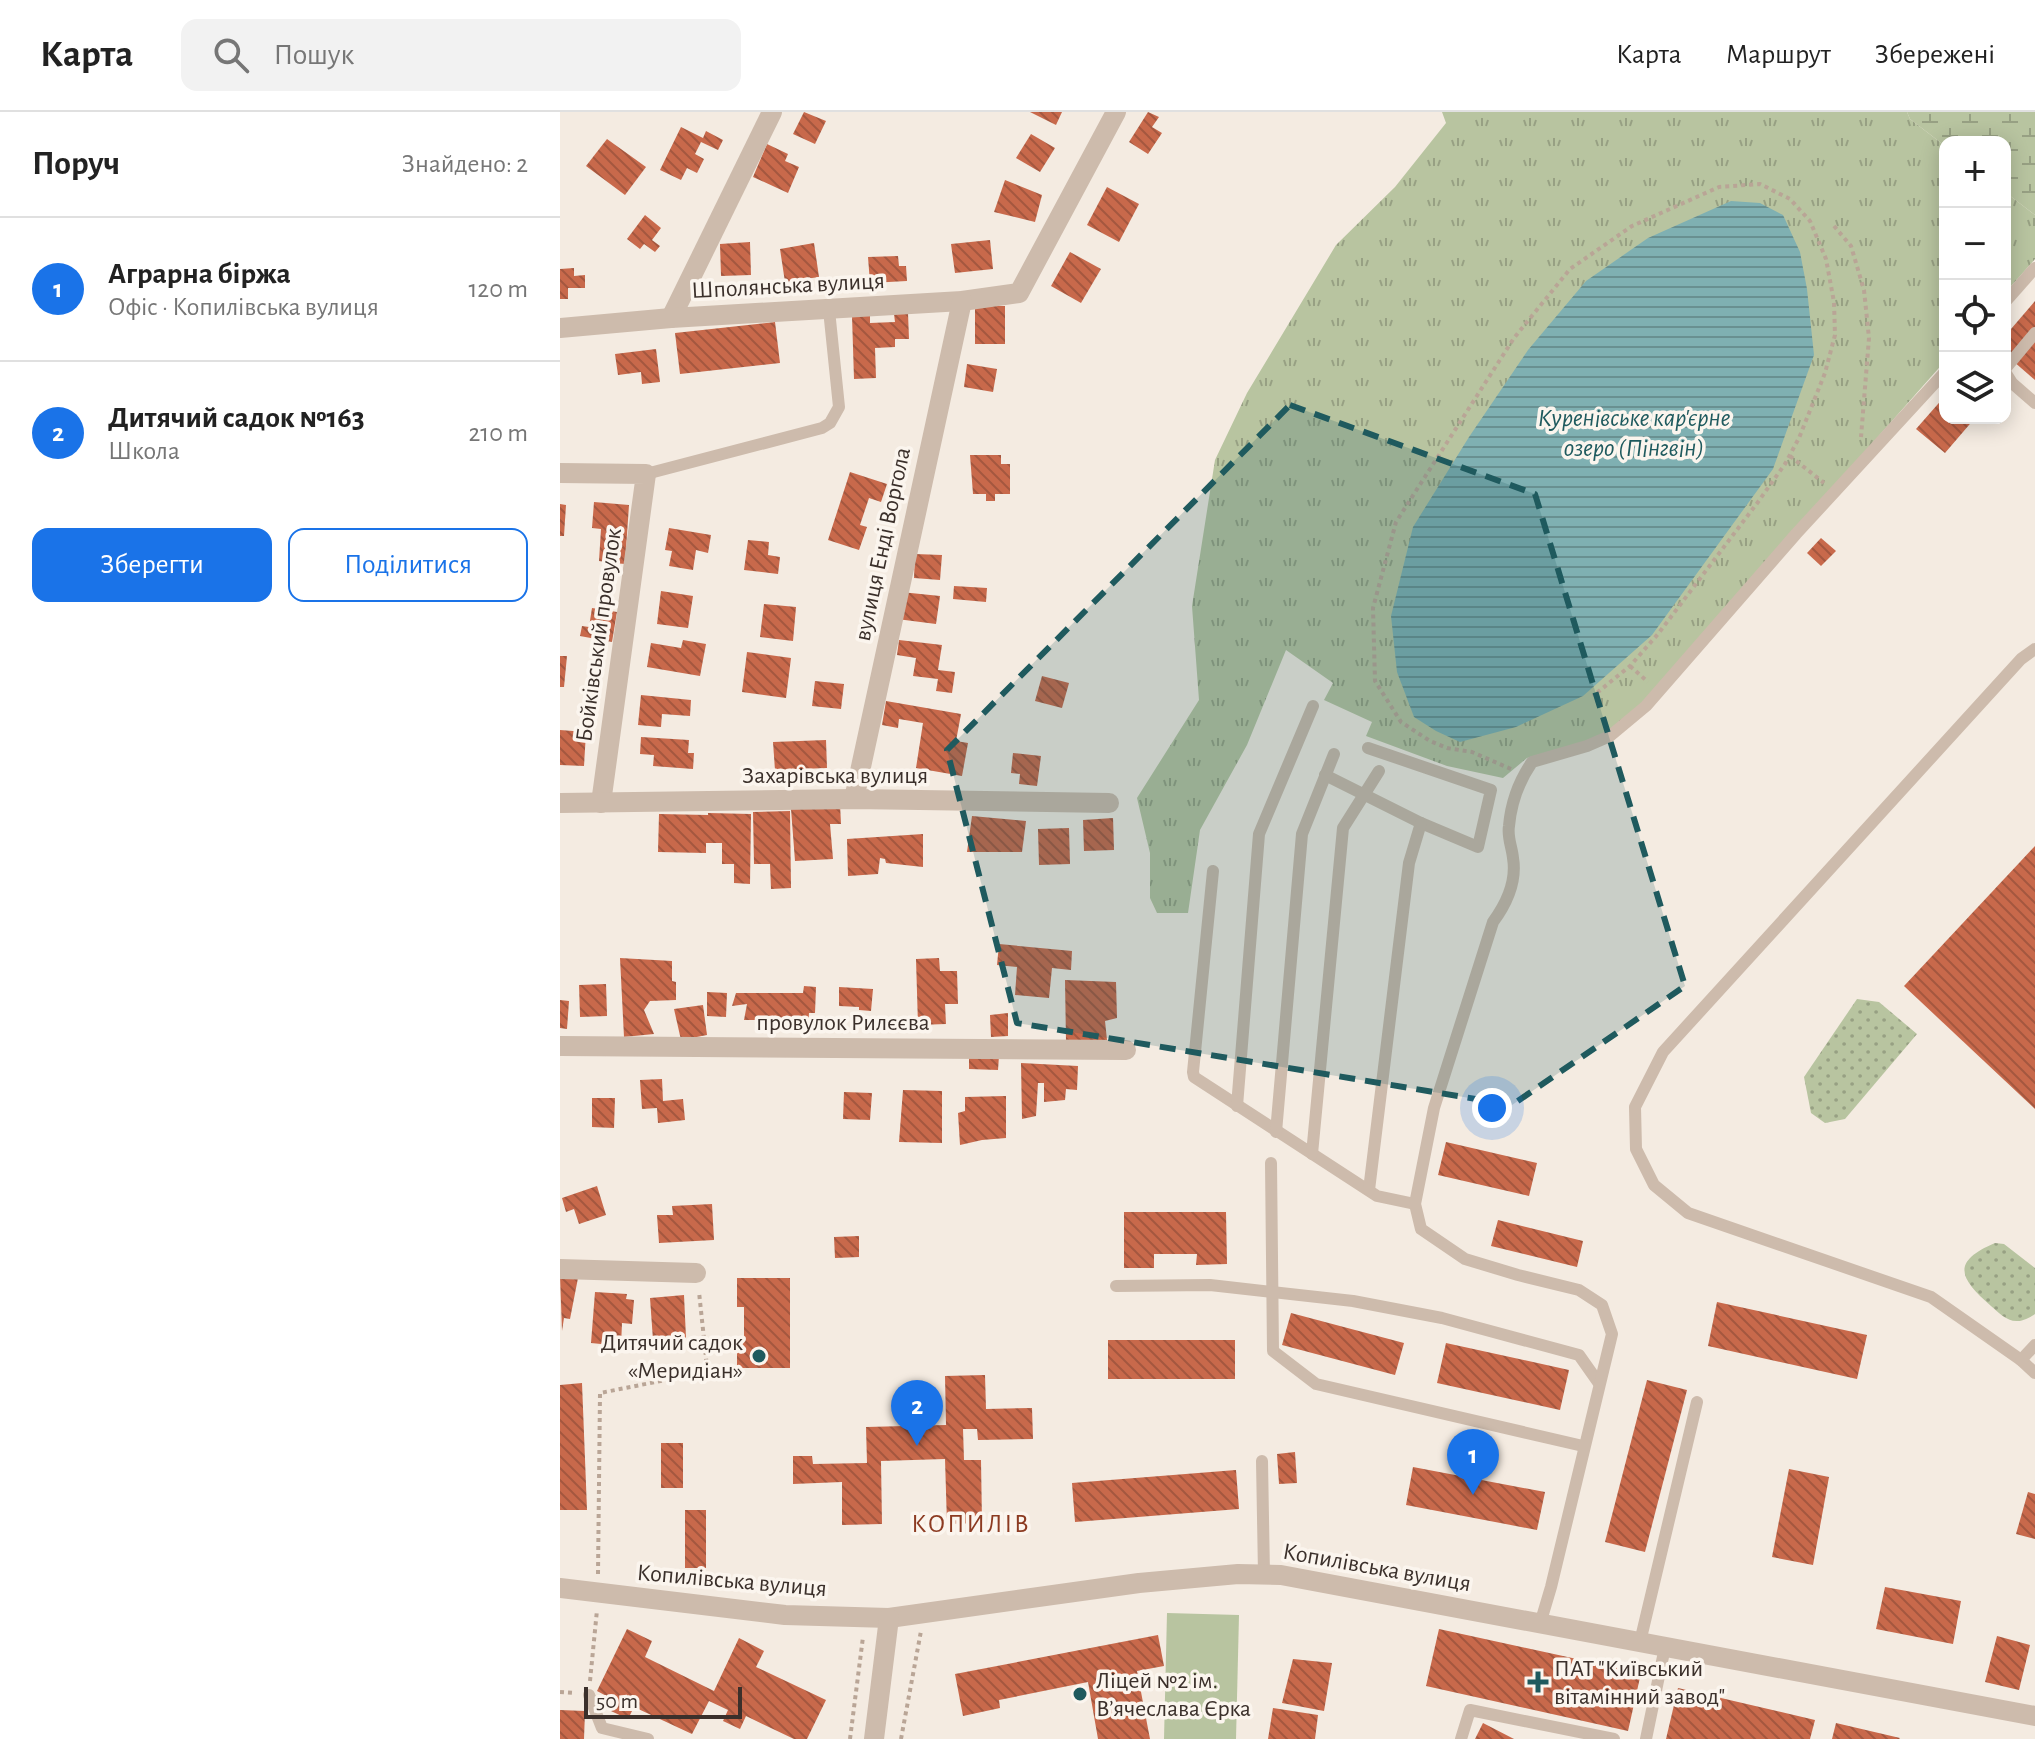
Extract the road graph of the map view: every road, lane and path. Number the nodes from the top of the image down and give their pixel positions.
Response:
1 (772, 112) edge
2 (1116, 112) edge
3 (1834, 226) dead end
4 (2035, 268) edge
5 (2011, 295) edge
6 (962, 301) junction
7 (829, 310) junction
8 (671, 318) junction
9 (560, 328) edge
10 (2035, 333) edge
11 (2011, 363) edge
12 (1939, 379) edge
13 (2011, 381) edge
14 (2035, 403) edge
15 (1789, 456) junction
16 (1854, 471) junction
17 (560, 473) edge
18 (646, 474) junction
19 (1835, 492) junction
20 (2035, 649) edge
21 (1630, 666) junction
22 (1658, 692) junction
23 (1593, 696) dead end
24 (1313, 706) dead end
25 (1368, 748) dead end
26 (1334, 754) dead end
27 (1379, 771) dead end
28 (1524, 774) junction
29 (1325, 775) junction
30 (1491, 790) junction
31 (1364, 796) junction
32 (1515, 797) junction
33 (854, 799) junction
34 (560, 803) edge
35 (601, 803) junction
36 (1109, 803) dead end
37 (1421, 823) junction
38 (1213, 871) dead end
39 (560, 1046) edge
40 (1126, 1050) dead end
41 (1237, 1106) junction
42 (1276, 1132) junction
43 (1312, 1154) junction
44 (1271, 1163) dead end
45 (1369, 1190) junction
46 (1415, 1204) junction
47 (560, 1269) edge
48 (696, 1273) joint
49 (1116, 1286) dead end
50 (1272, 1293) junction
51 (2035, 1345) edge
52 (2021, 1360) junction
53 (2035, 1373) edge
54 (1598, 1382) junction
55 (1697, 1402) dead end
56 (1583, 1446) junction
57 (1262, 1461) dead end
58 (1264, 1574) junction
59 (597, 1581) dead end
60 (560, 1588) edge
61 (597, 1609) dead end
62 (889, 1618) junction
63 (1540, 1624) junction
64 (921, 1629) dead end
65 (863, 1635) dead end
66 (1640, 1642) junction
67 (1665, 1647) junction
68 (560, 1692) edge
69 (589, 1695) junction
70 (2035, 1716) edge
71 (648, 1739) edge
72 (850, 1739) edge
73 (874, 1739) edge
74 (901, 1739) edge
75 (1461, 1739) edge
76 (1614, 1739) edge
77 (1646, 1739) edge

1 - 8 street
2 - 6 street, Шполянська вулиця
3 - 16 path
4 - 5 lane
6 - 7 street, Шполянська вулиця
6 - 33 street, вулиця Енді Воргола
7 - 8 street, Шполянська вулиця
7 - 18 lane
8 - 9 street, Шполянська вулиця
10 - 11 lane
12 - 16 lane
13 - 14 lane
15 - 19 path
15 - 21 path
15 - 28 path
16 - 19 lane
17 - 18 street
18 - 35 street, Бойківський провулок
19 - 22 lane
20 - 52 lane
21 - 22 path
21 - 23 path
22 - 28 lane
24 - 41 lane
25 - 30 lane
26 - 29 lane
27 - 31 lane
28 - 32 lane
29 - 31 lane
29 - 42 lane
30 - 32 lane
30 - 37 lane
31 - 37 lane
31 - 43 lane
32 - 46 lane
33 - 35 street, Захарівська вулиця
33 - 36 street, Захарівська вулиця
34 - 35 street, Захарівська вулиця
37 - 45 lane
38 - 41 lane
39 - 40 street, провулок Рилєєва
41 - 42 lane
42 - 43 lane
43 - 45 lane
44 - 50 lane
45 - 46 lane
46 - 54 lane
47 - 48 street
48 - 59 path
49 - 50 lane
50 - 54 lane
50 - 56 lane
51 - 52 lane
52 - 53 lane
54 - 56 lane
55 - 66 lane
56 - 63 lane
57 - 58 lane
58 - 62 street, Копилівська вулиця
58 - 63 street, Копилівська вулиця
60 - 62 street, Копилівська вулиця
61 - 69 path
62 - 73 street
63 - 66 street, Копилівська вулиця
64 - 74 path
65 - 72 path
66 - 67 street, Копилівська вулиця
67 - 70 street, Копилівська вулиця
67 - 77 lane
68 - 69 path
69 - 71 lane
75 - 76 lane

